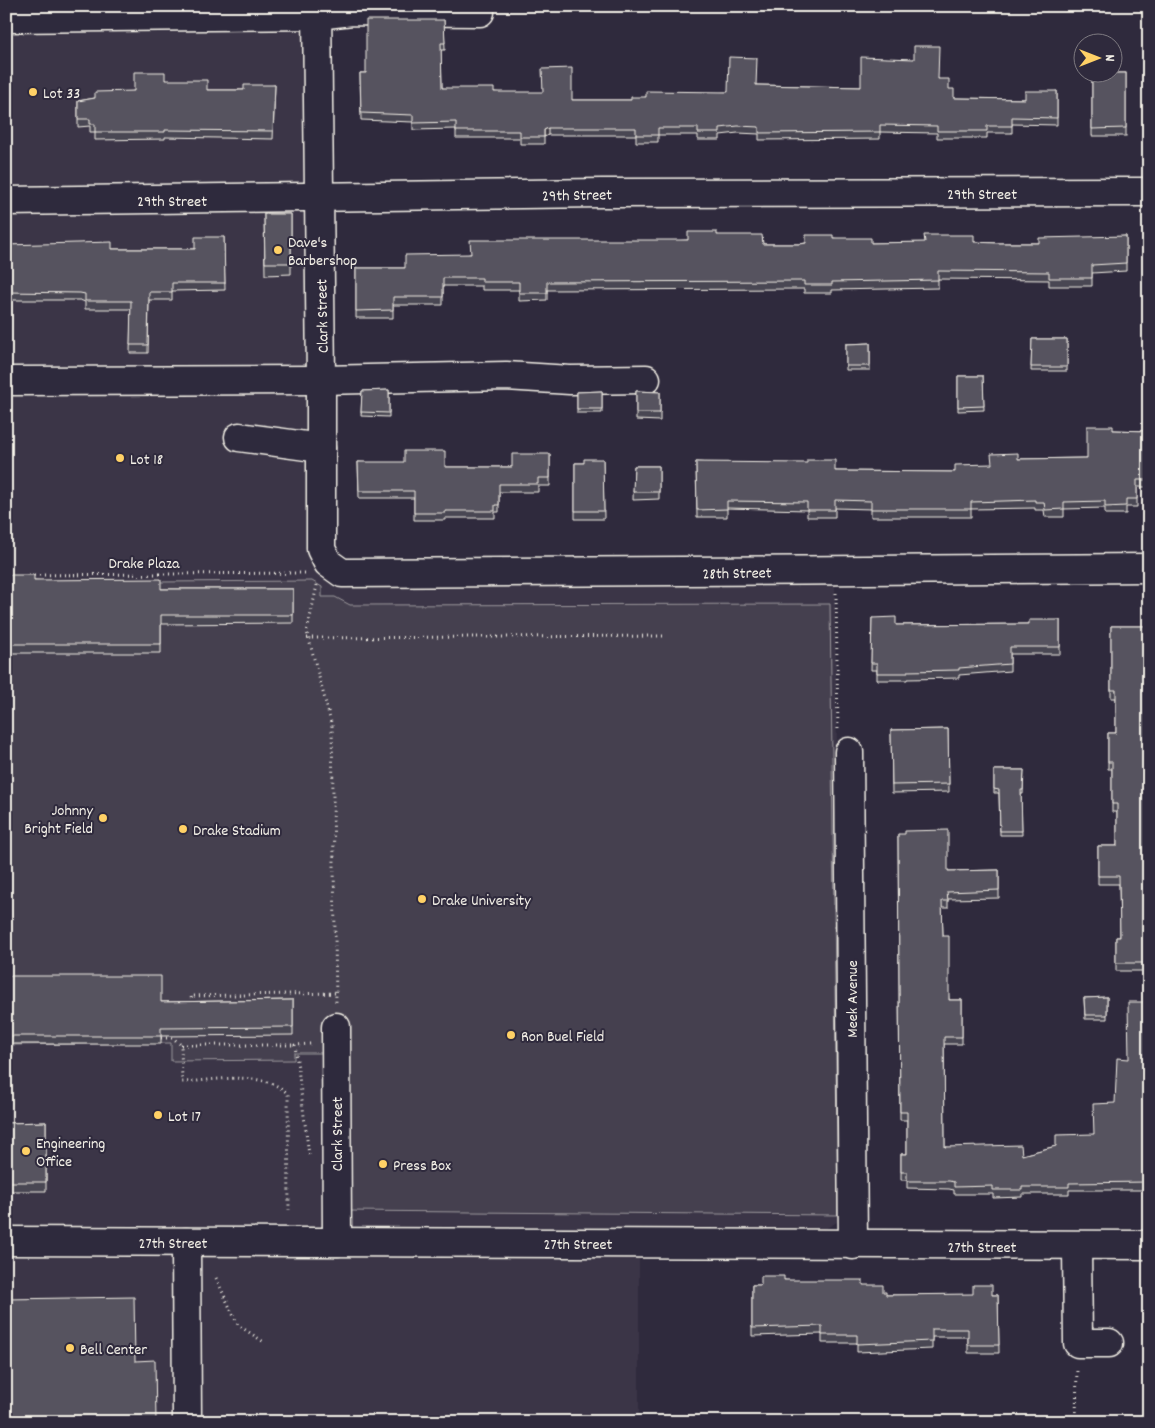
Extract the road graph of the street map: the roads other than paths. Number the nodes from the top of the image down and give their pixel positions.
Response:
1 (317, 11) edge
2 (480, 12) dead end
3 (6, 18) edge
4 (1148, 192) edge
5 (319, 198) junction
6 (6, 201) edge
7 (646, 379) dead end
8 (6, 380) edge
9 (322, 380) junction
10 (239, 437) dead end
11 (321, 448) junction
12 (1149, 568) edge
13 (319, 573) joint
14 (843, 745) road end
15 (336, 1026) road end
16 (6, 1241) edge
17 (186, 1242) junction
18 (337, 1242) junction
19 (853, 1245) junction
20 (1149, 1245) edge
21 (1077, 1246) junction
22 (1109, 1343) dead end
23 (187, 1422) edge

1 - 2 street
1 - 3 street
1 - 5 street, Clark Street
4 - 5 street, 29th Street
5 - 6 street, 29th Street
5 - 9 street, Clark Street
7 - 9 street
8 - 9 street
9 - 11 street, Clark Street
10 - 11 street
11 - 13 street, Clark Street
12 - 13 street, 28th Street
14 - 19 street, Meek Avenue
15 - 18 street, Clark Street
16 - 17 street, 27th Street
17 - 18 street, 27th Street
17 - 23 street
18 - 19 street, 27th Street
19 - 21 street, 27th Street
20 - 21 street, 27th Street
21 - 22 street

